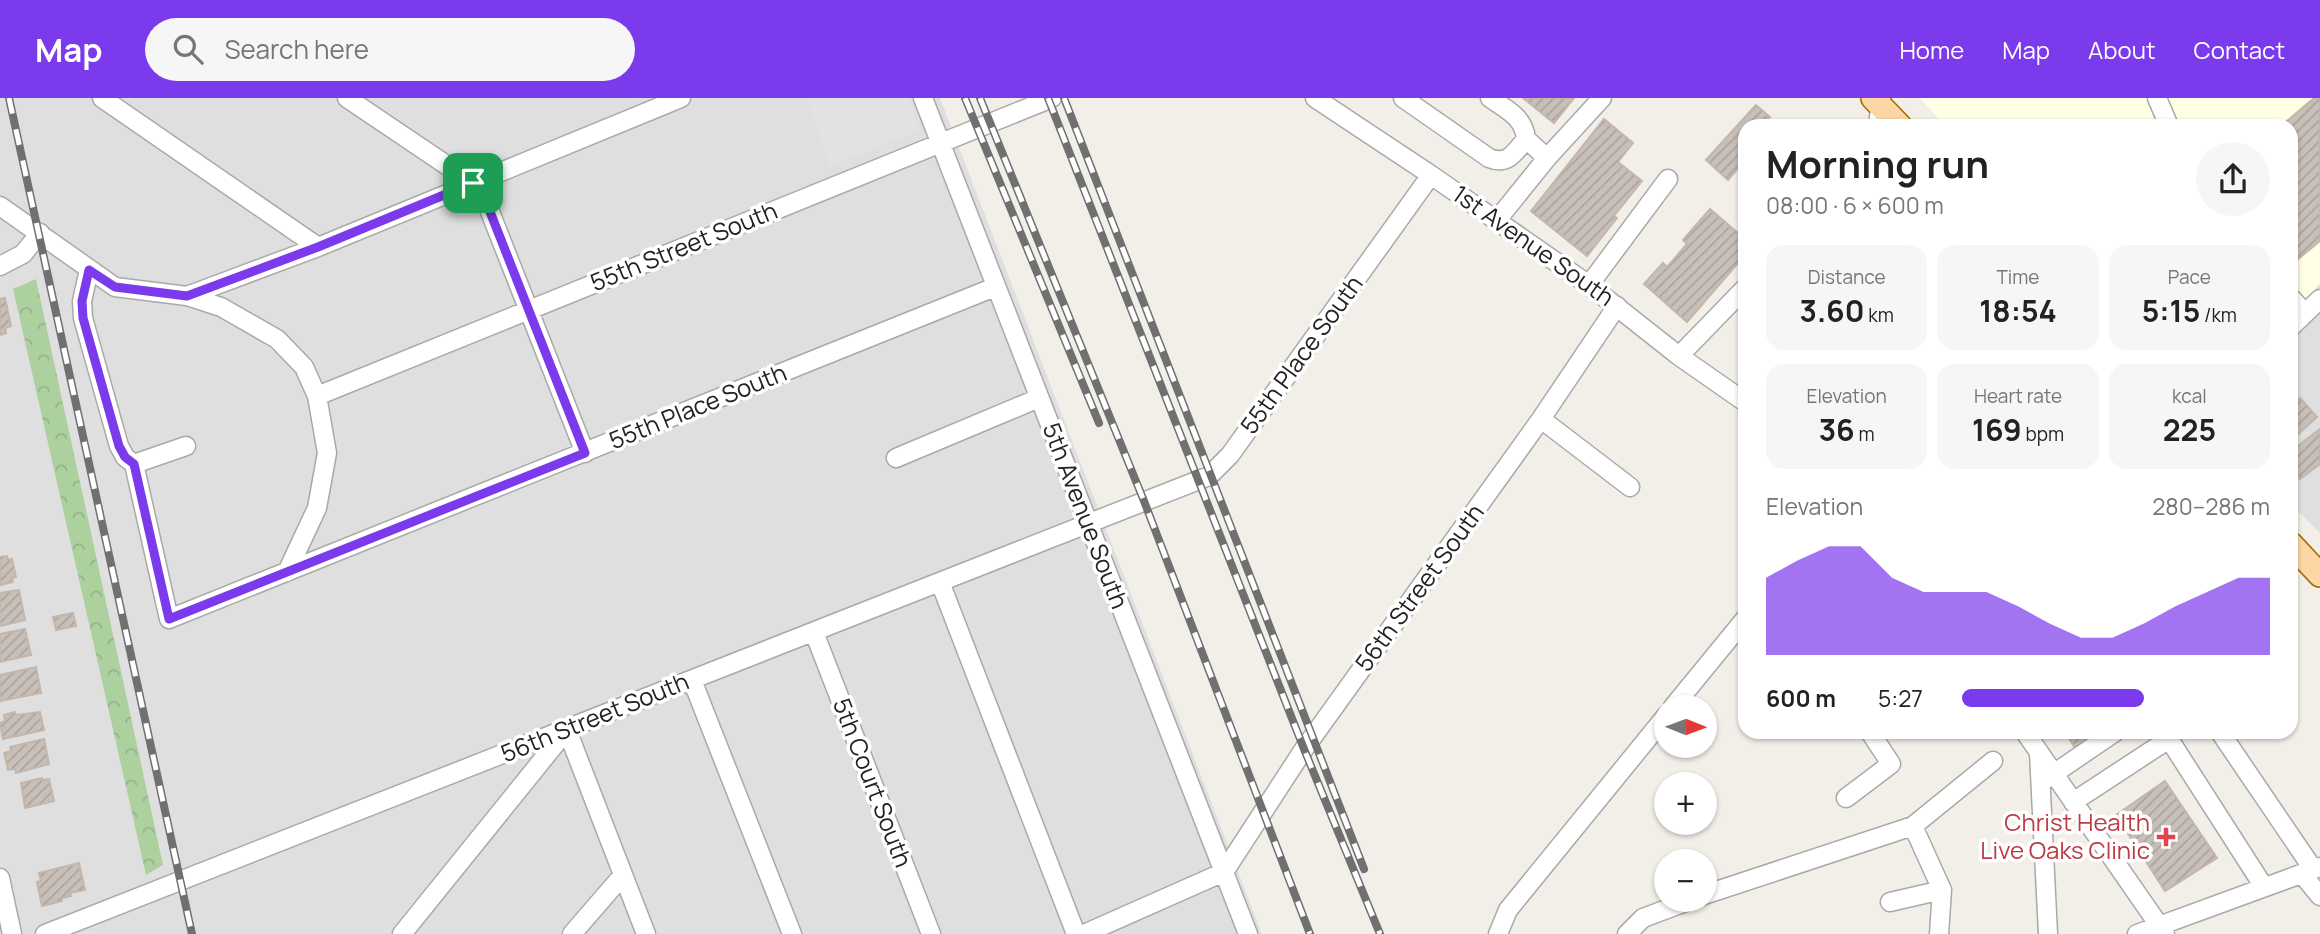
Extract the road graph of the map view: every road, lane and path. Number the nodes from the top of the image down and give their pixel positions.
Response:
1 (102, 98) edge
2 (346, 98) edge
3 (681, 98) edge
4 (923, 98) edge
5 (1052, 98) edge
6 (1315, 98) edge
7 (1403, 98) edge
8 (1490, 98) edge
9 (1602, 98) edge
10 (2157, 98) edge
11 (1878, 107) edge
12 (1892, 119) edge
13 (2166, 119) edge
14 (1526, 139) junction
15 (940, 144) junction
16 (1547, 158) junction
17 (1431, 175) junction
18 (1668, 179) dead end
19 (473, 183) junction
20 (0, 205) edge
21 (1497, 220) junction
22 (40, 233) junction
23 (318, 247) junction
24 (0, 266) edge
25 (89, 270) junction
26 (1589, 285) junction
27 (996, 287) junction
28 (1738, 295) edge
29 (187, 296) junction
30 (2320, 299) edge
31 (1617, 306) junction
32 (2298, 306) edge
33 (529, 309) junction
34 (2305, 313) junction
35 (2298, 320) edge
36 (1679, 356) junction
37 (317, 396) junction
38 (1738, 397) edge
39 (1039, 398) junction
40 (1541, 419) junction
41 (186, 446) dead end
42 (585, 453) junction
43 (896, 458) dead end
44 (134, 464) junction
45 (1630, 487) dead end
46 (1144, 501) joint
47 (1088, 523) junction
48 (2298, 551) edge
49 (287, 572) junction
50 (2320, 575) edge
51 (940, 582) junction
52 (1738, 629) edge
53 (814, 632) junction
54 (692, 680) junction
55 (1684, 695) edge
56 (567, 730) junction
57 (1654, 731) edge
58 (1875, 739) edge
59 (2030, 739) edge
60 (2105, 739) edge
61 (2225, 739) edge
62 (1993, 761) dead end
63 (2047, 778) junction
64 (1846, 798) dead end
65 (2073, 802) junction
66 (1913, 826) junction
67 (2312, 870) edge
68 (1224, 872) junction
69 (623, 875) junction
70 (0, 878) edge
71 (2264, 887) junction
72 (1942, 890) junction
73 (1717, 891) edge
74 (2320, 896) edge
75 (1890, 902) dead end
76 (1659, 912) edge
77 (2162, 930) edge
78 (1094, 932) edge
79 (12, 934) edge
80 (45, 934) edge
81 (402, 934) edge
82 (572, 934) edge
83 (646, 934) edge
84 (792, 934) edge
85 (931, 934) edge
86 (1076, 934) edge
87 (1248, 934) edge
88 (1498, 934) edge
89 (1627, 934) edge
90 (1939, 934) edge
91 (2048, 934) edge
92 (2137, 934) edge

1 - 23 street
2 - 19 street
3 - 19 street
4 - 15 street, 5th Avenue South
5 - 15 street, 55th Street South
6 - 17 street, 1st Avenue South
7 - 14 street
8 - 14 street
9 - 16 street
10 - 13 street
11 - 12 main road
14 - 16 street
15 - 27 street, 5th Avenue South
15 - 33 street, 55th Street South
16 - 21 street
17 - 21 street, 1st Avenue South
17 - 46 street, 55th Place South
18 - 26 street
19 - 23 street
19 - 33 street
20 - 22 street
21 - 26 street, 1st Avenue South
22 - 24 street
22 - 25 street
23 - 29 street
25 - 29 street
25 - 44 street
26 - 31 street, 1st Avenue South
27 - 39 street, 5th Avenue South
27 - 42 street, 55th Place South
28 - 36 street
29 - 37 street
30 - 34 street
31 - 36 street, 1st Avenue South
31 - 40 street, 56th Street South
32 - 34 street
33 - 37 street, 55th Street South
33 - 42 street
34 - 35 street
36 - 38 street, 1st Avenue South
37 - 49 street
39 - 43 street
39 - 47 street, 5th Avenue South
40 - 45 street
40 - 68 street, 56th Street South
41 - 44 street
42 - 49 street, 55th Place South
44 - 49 street, 55th Place South
46 - 47 street, 56th Street South
47 - 51 street, 56th Street South
47 - 68 street, 5th Avenue South
48 - 50 main road
51 - 53 street, 56th Street South
51 - 86 street
52 - 55 street
53 - 54 street, 56th Street South
53 - 85 street, 5th Court South
54 - 56 street, 56th Street South
54 - 84 street
56 - 69 street
56 - 80 street, 56th Street South
56 - 81 street
57 - 88 street
58 - 64 street
59 - 63 street
60 - 63 street
61 - 67 street
62 - 66 street
63 - 65 street
63 - 91 street
65 - 71 street
65 - 77 street
66 - 72 street
66 - 73 street
67 - 71 street
67 - 74 street
68 - 78 street
68 - 87 street, 5th Avenue South
69 - 82 street
69 - 83 street
70 - 79 street
71 - 77 street
72 - 75 street
72 - 90 street
76 - 89 street
77 - 92 street

